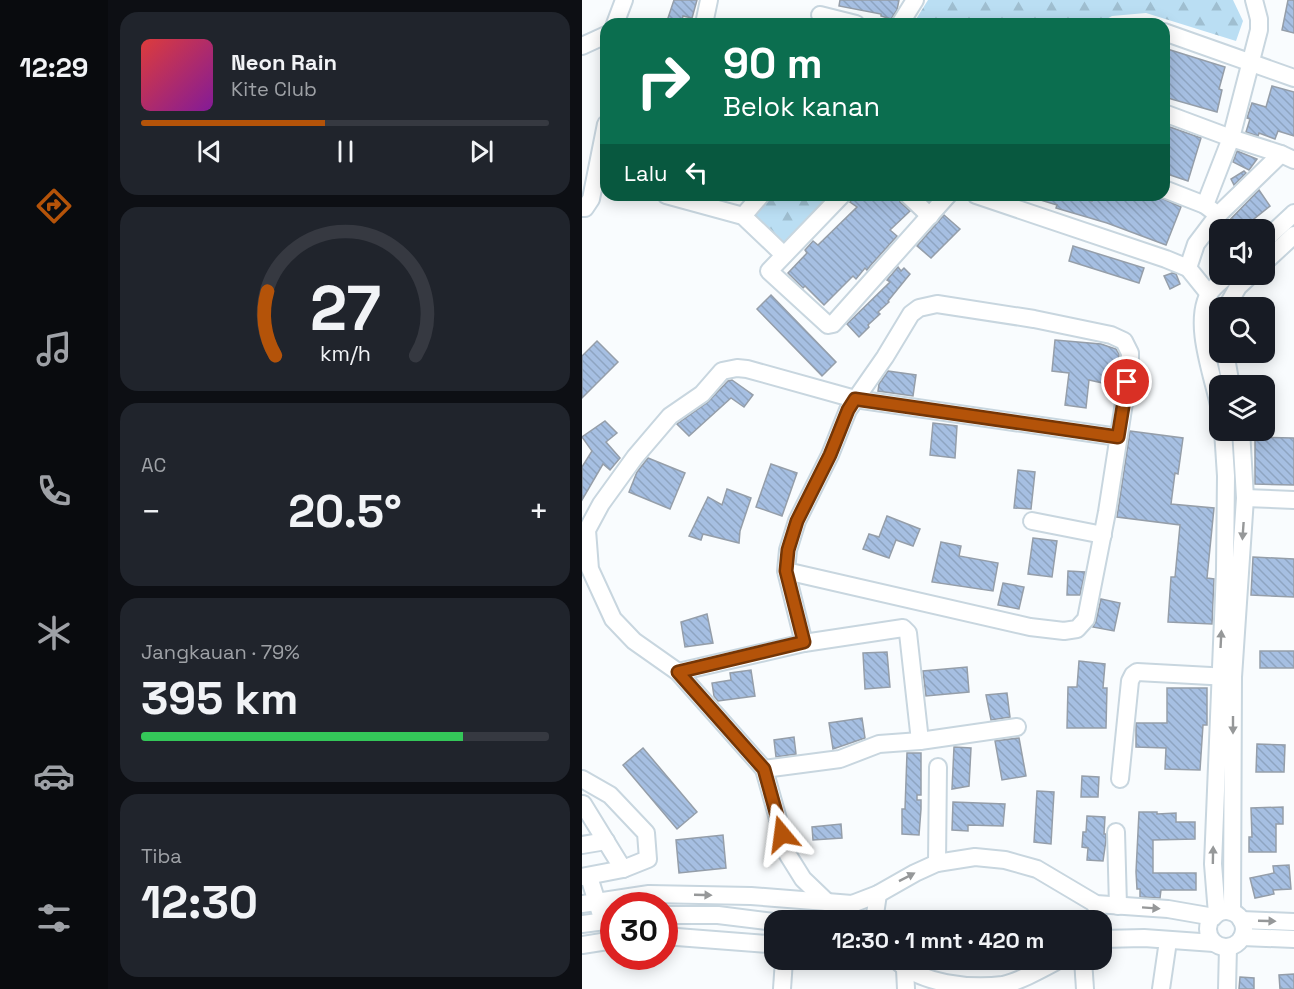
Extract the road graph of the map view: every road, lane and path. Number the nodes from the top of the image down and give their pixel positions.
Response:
1 (624, 0) edge
2 (709, 0) edge
3 (915, 0) edge
4 (1254, 0) edge
5 (820, 15) dead end
6 (617, 18) edge
7 (705, 18) edge
8 (832, 18) edge
9 (904, 18) edge
10 (1170, 34) edge
11 (600, 37) edge
12 (582, 46) edge
13 (1251, 63) junction
14 (1294, 78) edge
15 (1170, 115) edge
16 (1231, 138) junction
17 (1288, 157) edge
18 (600, 176) edge
19 (1170, 192) edge
20 (685, 201) edge
21 (758, 201) edge
22 (835, 201) edge
23 (914, 201) edge
24 (943, 201) edge
25 (994, 201) edge
26 (582, 208) edge
27 (1211, 210) junction
28 (1294, 213) edge
29 (930, 216) junction
30 (748, 221) junction
31 (1275, 231) edge
32 (1294, 235) edge
33 (779, 250) junction
34 (1275, 253) edge
35 (1188, 268) junction
36 (1218, 285) edge
37 (1209, 294) junction
38 (1212, 375) edge
39 (855, 399) junction
40 (1118, 437) junction
41 (1224, 441) edge
42 (1242, 441) edge
43 (1245, 498) junction
44 (1294, 500) edge
45 (1032, 521) dead end
46 (584, 530) edge
47 (1103, 535) junction
48 (786, 571) junction
49 (804, 642) junction
50 (678, 672) junction
51 (1226, 677) junction
52 (1017, 727) dead end
53 (920, 741) junction
54 (938, 767) dead end
55 (764, 769) junction
56 (582, 779) edge
57 (1120, 779) dead end
58 (610, 795) junction
59 (583, 804) edge
60 (1116, 832) dead end
61 (606, 841) junction
62 (582, 845) edge
63 (937, 863) junction
64 (623, 869) junction
65 (586, 877) edge
66 (878, 894) junction
67 (751, 896) junction
68 (820, 902) junction
69 (590, 903) edge
70 (1096, 904) junction
71 (1118, 906) junction
72 (876, 910) edge
73 (1097, 910) edge
74 (678, 915) edge
75 (1226, 916) junction
76 (751, 919) junction
77 (600, 921) edge
78 (764, 921) edge
79 (1294, 922) edge
80 (582, 924) edge
81 (678, 937) edge
82 (1112, 939) edge
83 (1294, 939) edge
84 (1168, 940) junction
85 (600, 942) edge
86 (1228, 942) junction
87 (764, 944) edge
88 (582, 945) edge
89 (783, 970) edge
90 (902, 970) edge
91 (914, 970) edge
92 (1037, 970) edge
93 (1084, 970) edge
94 (782, 989) edge
95 (906, 989) edge
96 (1085, 989) edge
97 (1161, 989) edge
98 (1227, 989) edge

1 - 6 street
2 - 7 street
3 - 9 street
4 - 13 street
5 - 8 street
10 - 13 street
11 - 12 street
13 - 14 street
13 - 16 street
15 - 16 street
16 - 17 street
16 - 27 street
17 - 27 street
18 - 26 street
19 - 27 street
20 - 30 street
21 - 30 street
22 - 33 street
23 - 29 street
24 - 29 street
25 - 35 street
27 - 35 street
28 - 31 street
29 - 33 street
30 - 33 street
32 - 34 street
35 - 37 street
36 - 37 street
37 - 38 street
39 - 40 street
39 - 40 street
39 - 46 street
39 - 48 street
40 - 47 street
51 -> 41 street
42 - 43 street
43 - 44 street
43 -> 51 street
45 - 47 street
46 - 50 street
47 - 48 street
48 - 49 street
49 - 50 street
49 - 53 street
50 - 55 street
51 - 57 street
51 - 75 street
52 - 53 street
53 - 55 street
54 - 63 street
55 - 68 street
56 - 58 street
58 - 59 street
58 - 64 street
59 - 61 street
60 - 71 street
61 - 62 street
61 - 64 street
66 -> 63 street
63 - 70 street
64 - 65 street
65 - 69 street
66 - 68 street
66 - 72 street
67 - 68 street
69 -> 67 street
67 - 76 street
70 - 71 street
70 - 73 street
71 -> 75 street
74 - 76 street
75 -> 79 street
75 - 86 street
75 - 86 street
76 - 78 street
77 - 80 street
81 - 87 street
82 - 84 street
83 - 86 street
84 - 86 street
84 - 97 street
85 - 88 street
86 - 98 street
89 - 94 street
90 - 95 street
91 - 92 street
93 - 96 street

